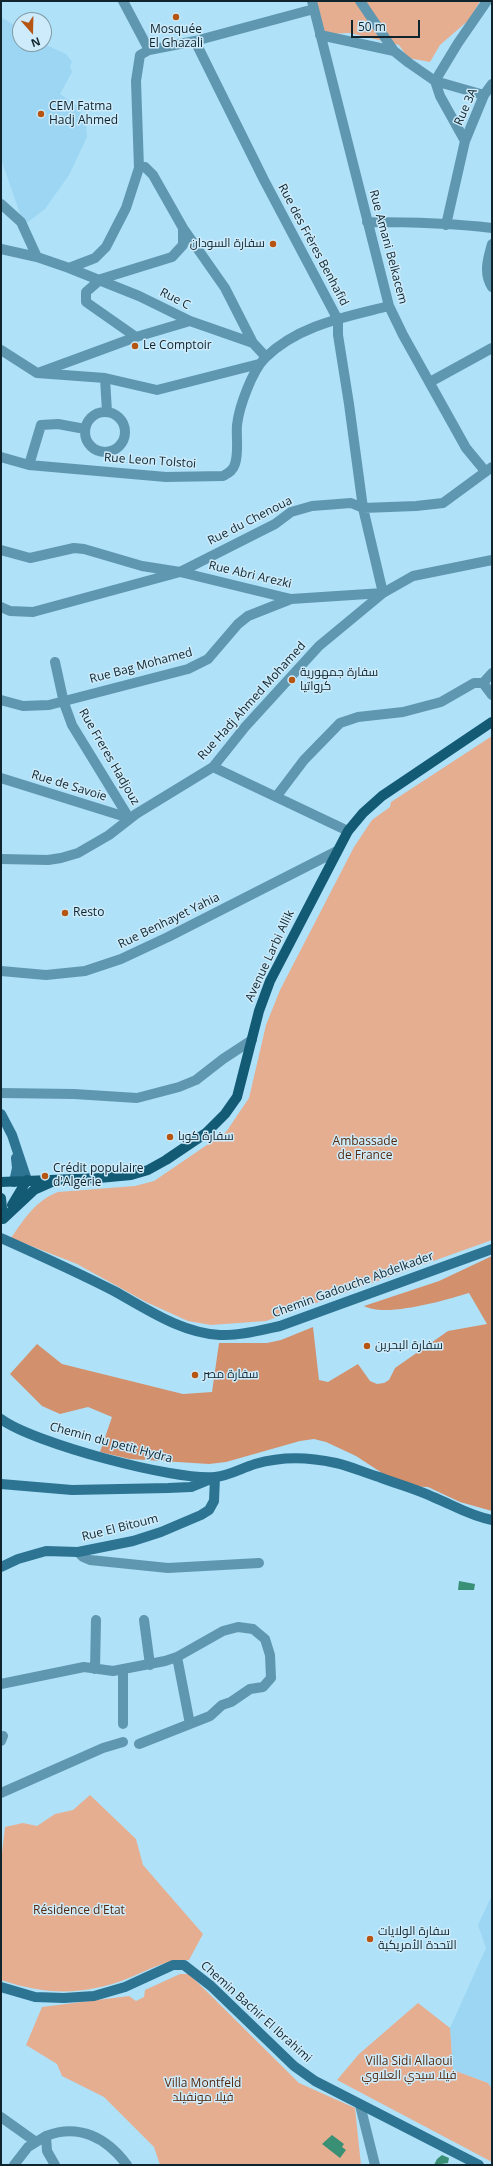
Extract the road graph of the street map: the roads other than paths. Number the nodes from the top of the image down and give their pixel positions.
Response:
1 (123, 1) edge
2 (360, 1) edge
3 (487, 1) edge
4 (313, 5) edge
5 (320, 35) junction
6 (195, 41) junction
7 (149, 50) junction
8 (394, 51) junction
9 (435, 81) junction
10 (492, 84) edge
11 (484, 95) junction
12 (465, 140) junction
13 (139, 168) junction
14 (1, 204) edge
15 (367, 222) junction
16 (446, 225) junction
17 (183, 228) junction
18 (492, 228) edge
19 (492, 244) edge
20 (1, 249) edge
21 (37, 257) junction
22 (69, 268) junction
23 (101, 280) junction
24 (492, 287) edge
25 (389, 306) junction
26 (338, 320) junction
27 (190, 322) junction
28 (136, 338) junction
29 (253, 343) junction
30 (492, 348) edge
31 (1, 350) edge
32 (77, 358) junction
33 (262, 360) junction
34 (37, 373) junction
35 (76, 377) junction
36 (106, 378) junction
37 (430, 382) junction
38 (107, 412) junction
39 (85, 429) junction
40 (106, 452) junction
41 (1, 457) edge
42 (29, 465) junction
43 (488, 469) edge
44 (107, 471) junction
45 (363, 508) junction
46 (1, 550) edge
47 (492, 560) edge
48 (180, 572) junction
49 (383, 593) junction
50 (291, 599) junction
51 (1, 607) edge
52 (55, 662) dead end
53 (492, 673) edge
54 (483, 683) junction
55 (492, 694) edge
56 (1, 700) edge
57 (64, 703) junction
58 (492, 722) edge
59 (213, 767) junction
60 (1, 778) edge
61 (276, 797) junction
62 (129, 818) junction
63 (348, 831) junction
64 (337, 851) junction
65 (1, 859) edge
66 (1, 970) edge
67 (252, 1040) junction
68 (1, 1092) edge
69 (2, 1116) edge
70 (15, 1146) junction
71 (27, 1180) junction
72 (57, 1180) junction
73 (1, 1182) edge
74 (14, 1182) junction
75 (1, 1198) edge
76 (2, 1221) edge
77 (1, 1238) edge
78 (492, 1249) edge
79 (1, 1419) edge
80 (215, 1477) junction
81 (1, 1484) edge
82 (492, 1520) edge
83 (78, 1552) junction
84 (259, 1563) dead end
85 (1, 1567) edge
86 (96, 1620) dead end
87 (144, 1620) dead end
88 (176, 1657) junction
89 (150, 1665) junction
90 (95, 1669) junction
91 (123, 1670) junction
92 (1, 1684) edge
93 (122, 1724) dead end
94 (190, 1724) junction
95 (123, 1742) dead end
96 (138, 1744) dead end
97 (1, 1793) edge
98 (1, 1987) edge
99 (360, 2104) junction
100 (1, 2117) edge
101 (46, 2136) junction
102 (36, 2142) junction
103 (14, 2165) edge
104 (55, 2165) edge
105 (128, 2165) edge
106 (375, 2165) edge
107 (479, 2165) edge

1 - 7 street
2 - 8 street
3 - 9 street
4 - 5 street, Rue Amani Belkacem
4 - 6 street
5 - 8 street
5 - 15 street, Rue Amani Belkacem
6 - 7 street
6 - 26 street, Rue des Frères Benhafid
7 - 13 street
8 - 9 street
9 - 11 street
9 - 12 street
10 - 11 street, Rue 3A
11 - 12 street, Rue 3A
12 - 16 street, Rue 3A
13 - 17 street
13 - 22 street
14 - 21 street
15 - 16 street
15 - 25 street, Rue Amani Belkacem
16 - 18 street
17 - 23 street
17 - 29 street
19 - 24 street
20 - 21 street, Rue C
21 - 22 street, Rue C
22 - 23 street, Rue C
23 - 27 street, Rue C
23 - 28 street
25 - 26 street
25 - 37 street, Rue Amani Belkacem
26 - 33 street
26 - 45 street, Rue des Frères Benhafid
27 - 28 street
27 - 29 street, Rue C
28 - 32 street
29 - 33 street, Rue C
30 - 37 street
31 - 34 street
32 - 34 street
32 - 35 street
33 - 36 street
33 - 44 street, Rue Leon Tolstoi
34 - 35 street
35 - 36 street
36 - 38 street
37 - 43 street, Rue Amani Belkacem
38 - 39 street
38 - 40 street
39 - 40 street
39 - 42 street
40 - 44 street
41 - 42 street, Rue Leon Tolstoi
42 - 44 street, Rue Leon Tolstoi
43 - 45 street, Rue du Chenoua
45 - 48 street, Rue du Chenoua
45 - 49 street, Rue des Frères Benhafid
46 - 48 street, Rue Abri Arezki
47 - 49 street, Rue Abri Arezki
48 - 50 street, Rue Abri Arezki
48 - 51 street, Rue du Chenoua
49 - 50 street, Rue Abri Arezki
49 - 59 street, Rue Hadj Ahmed Mohamed
50 - 57 street, Rue Bag Mohamed
52 - 57 street, Rue Freres Hadjouz
53 - 54 street
54 - 55 street
54 - 61 street
56 - 57 street, Rue Bag Mohamed
57 - 62 street, Rue Freres Hadjouz
58 - 63 main road, Avenue Larbi Allik
59 - 61 street
59 - 62 street, Rue Hadj Ahmed Mohamed
60 - 62 street, Rue de Savoie
61 - 63 street
62 - 65 street, Rue Hadj Ahmed Mohamed
63 - 64 main road, Avenue Larbi Allik
64 - 66 street, Rue Benhayet Yahia
64 - 67 main road, Avenue Larbi Allik
67 - 68 street
67 - 72 main road, Avenue Larbi Allik
69 - 70 street
70 - 71 street
70 - 74 street
71 - 72 main road, Avenue Larbi Allik
71 - 74 main road, Avenue Larbi Allik
71 - 76 main road
72 - 76 main road
73 - 74 main road
75 - 76 main road
77 - 78 street, Chemin Gadouche Abdelkader
79 - 80 street, Chemin du petit Hydra
80 - 81 street
80 - 82 street, Chemin du petit Hydra
80 - 83 street, Rue El Bitoum
83 - 84 street
83 - 85 street, Rue El Bitoum
86 - 90 street
87 - 89 street
88 - 89 street
88 - 94 street
88 - 94 street
89 - 91 street
90 - 91 street
90 - 92 street
91 - 93 street
94 - 96 street
95 - 97 street
98 - 99 street, Chemin Bachir El Ibrahimi
99 - 106 street
99 - 107 street, Chemin Bachir El Ibrahimi
100 - 102 street
101 - 102 street
101 - 104 street
101 - 105 street
102 - 103 street

